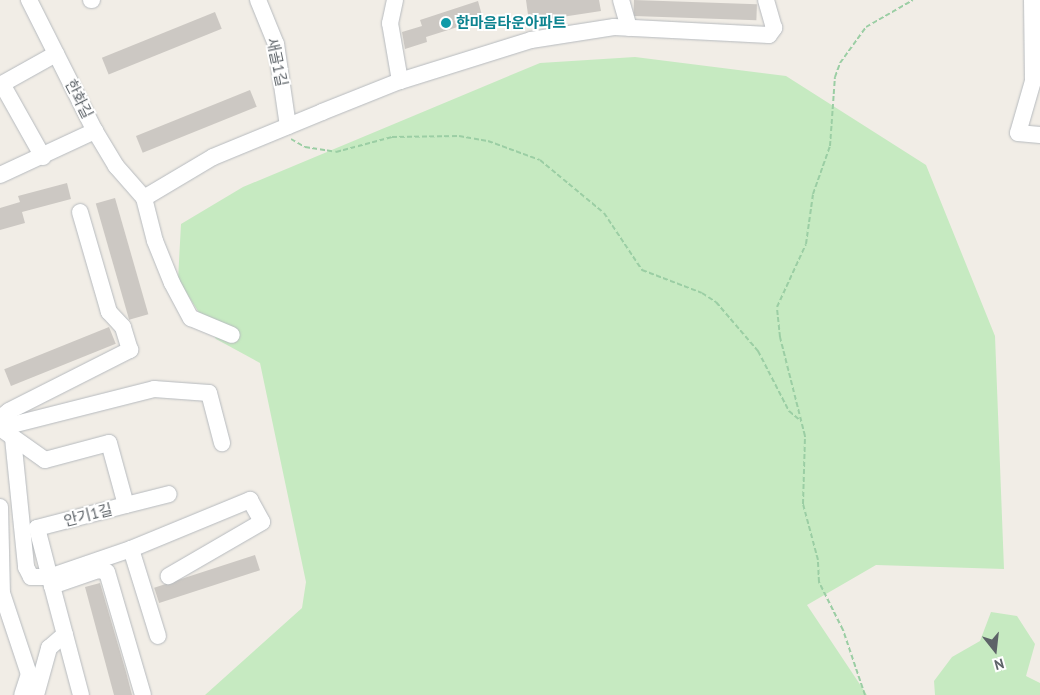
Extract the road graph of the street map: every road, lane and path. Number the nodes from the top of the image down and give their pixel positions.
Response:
1 (29, 0) edge
2 (258, 0) edge
3 (395, 0) edge
4 (621, 0) edge
5 (766, 0) edge
6 (913, 0) edge
7 (1032, 0) edge
8 (629, 28) junction
9 (56, 54) junction
10 (400, 81) junction
11 (288, 126) junction
12 (95, 131) junction
13 (1040, 135) edge
14 (43, 157) junction
15 (0, 176) edge
16 (144, 198) junction
17 (80, 212) dead end
18 (232, 335) dead end
19 (0, 418) edge
20 (801, 421) junction
21 (0, 428) edge
22 (14, 438) junction
23 (222, 443) dead end
24 (169, 494) dead end
25 (126, 505) junction
26 (0, 507) edge
27 (132, 549) junction
28 (169, 576) dead end
29 (50, 582) junction
30 (1, 593) edge
31 (65, 634) junction
32 (158, 636) dead end
33 (22, 695) edge
34 (36, 695) edge
35 (81, 695) edge
36 (143, 695) edge
37 (865, 695) edge

1 - 9 street, 한화길
2 - 11 street, 새골1길
3 - 10 street
4 - 8 street
5 - 8 street
6 - 20 path
7 - 13 street
8 - 10 street
9 - 12 street, 한화길
9 - 14 street
10 - 11 street
11 - 16 street
11 - 20 path
12 - 14 street, 한화길
12 - 16 street
14 - 15 street, 한화길
16 - 18 street
17 - 19 street
20 - 37 path
21 - 22 street, 안기1길
21 - 23 street
22 - 25 street, 안기1길
22 - 29 street
24 - 25 street
25 - 29 street, 안기1길
26 - 30 street
27 - 28 street
27 - 29 street
27 - 32 street
29 - 31 street
29 - 36 street
30 - 33 street
31 - 34 street
31 - 35 street

